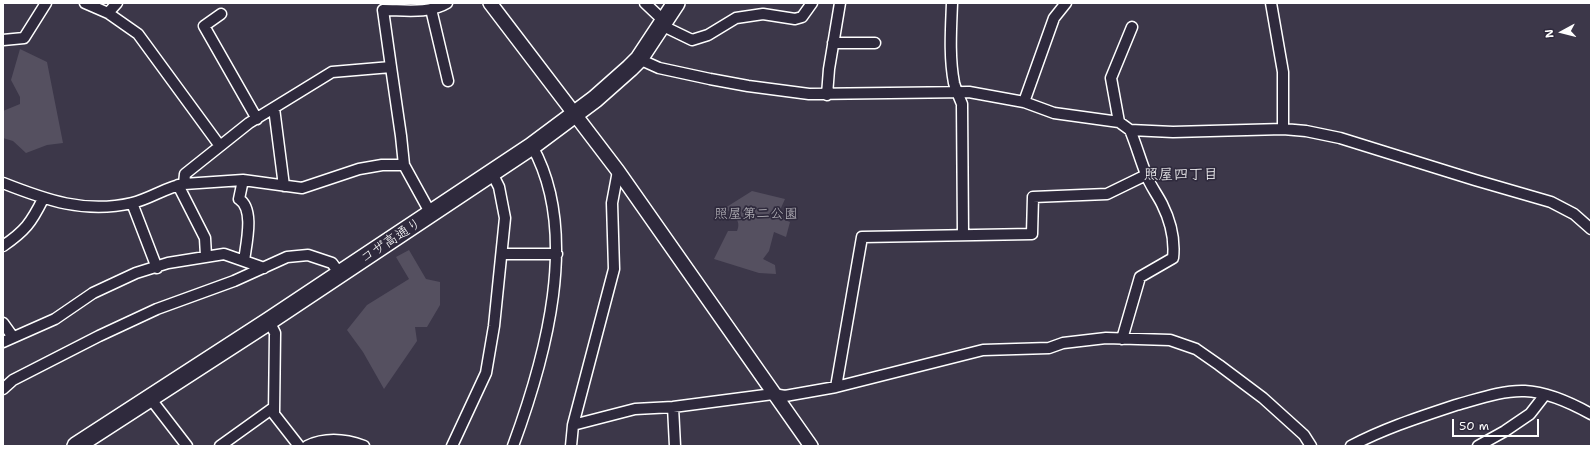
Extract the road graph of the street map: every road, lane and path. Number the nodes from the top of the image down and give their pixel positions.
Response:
1 (46, 3) edge
2 (85, 3) edge
3 (117, 3) edge
4 (447, 3) edge
5 (490, 3) edge
6 (645, 3) edge
7 (676, 3) edge
8 (812, 3) edge
9 (840, 3) edge
10 (952, 3) edge
11 (1066, 3) edge
12 (1271, 3) edge
13 (431, 9) junction
14 (108, 13) junction
15 (221, 14) dead end
16 (663, 23) junction
17 (1132, 27) dead end
18 (3, 40) edge
19 (833, 43) junction
20 (875, 43) dead end
21 (639, 59) junction
22 (391, 67) junction
23 (448, 80) dead end
24 (958, 93) junction
25 (827, 95) junction
26 (1024, 102) junction
27 (274, 108) junction
28 (575, 114) junction
29 (256, 119) junction
30 (1119, 122) junction
31 (1283, 129) junction
32 (1130, 130) junction
33 (220, 146) junction
34 (532, 146) junction
35 (404, 165) junction
36 (618, 171) junction
37 (492, 173) junction
38 (1146, 175) junction
39 (242, 180) junction
40 (3, 183) edge
41 (181, 184) junction
42 (284, 186) junction
43 (43, 199) junction
44 (132, 203) junction
45 (431, 214) junction
46 (1591, 230) edge
47 (964, 235) junction
48 (3, 246) edge
49 (502, 254) junction
50 (557, 254) junction
51 (206, 256) junction
52 (244, 261) junction
53 (157, 268) junction
54 (264, 268) junction
55 (340, 274) junction
56 (269, 321) junction
57 (3, 323) edge
58 (13, 337) junction
59 (1122, 338) junction
60 (3, 342) edge
61 (836, 387) junction
62 (3, 389) edge
63 (774, 394) junction
64 (1544, 396) junction
65 (150, 398) junction
66 (673, 407) junction
67 (273, 408) junction
68 (1591, 414) edge
69 (573, 425) junction
70 (76, 446) edge
71 (187, 446) edge
72 (220, 446) edge
73 (299, 446) edge
74 (307, 446) edge
75 (364, 446) edge
76 (452, 446) edge
77 (513, 446) edge
78 (571, 446) edge
79 (675, 446) edge
80 (811, 446) edge
81 (1311, 446) edge
82 (1351, 446) edge
83 (1478, 446) edge

1 - 18 street
2 - 14 street
3 - 14 street
4 - 13 street
5 - 28 street
6 - 16 street
7 - 16 highway, コザ高通り
8 - 16 street
9 - 19 street
10 - 24 street
11 - 26 street
12 - 31 street
13 - 22 street
13 - 23 street
14 - 33 street
15 - 29 street
16 - 21 highway, コザ高通り
17 - 30 street
19 - 20 street
19 - 25 street
21 - 25 street
21 - 28 highway, コザ高通り
22 - 27 street
22 - 35 street
24 - 25 street
24 - 26 street
24 - 47 street
26 - 30 street
27 - 29 street
27 - 42 street
28 - 34 highway, コザ高通り
28 - 36 street
29 - 33 street
30 - 32 street
31 - 32 street
31 - 46 street
32 - 38 street
33 - 41 street
34 - 37 highway, コザ高通り
34 - 50 street
35 - 42 street
35 - 45 street
36 - 63 street
36 - 69 street
37 - 45 highway, コザ高通り
37 - 49 street
38 - 47 street
38 - 59 street
39 - 41 street
39 - 42 street
39 - 52 street
40 - 43 street
41 - 44 street
41 - 51 street
43 - 44 street
43 - 48 street
44 - 53 street
45 - 55 highway, コザ高通り
47 - 61 street
49 - 50 street
49 - 76 street
50 - 77 street
51 - 52 street
51 - 53 street
52 - 54 street
53 - 58 street
54 - 55 street
54 - 62 street
55 - 56 highway, コザ高通り
56 - 65 highway, コザ高通り
56 - 67 street
57 - 58 street
58 - 60 street
59 - 61 street
59 - 81 street
61 - 63 street
63 - 66 street
63 - 80 street
64 - 68 street
64 - 82 street
64 - 83 street
65 - 70 highway, コザ高通り
65 - 71 street
66 - 69 street
66 - 79 street
67 - 72 street
67 - 73 street
69 - 78 street
74 - 75 street

